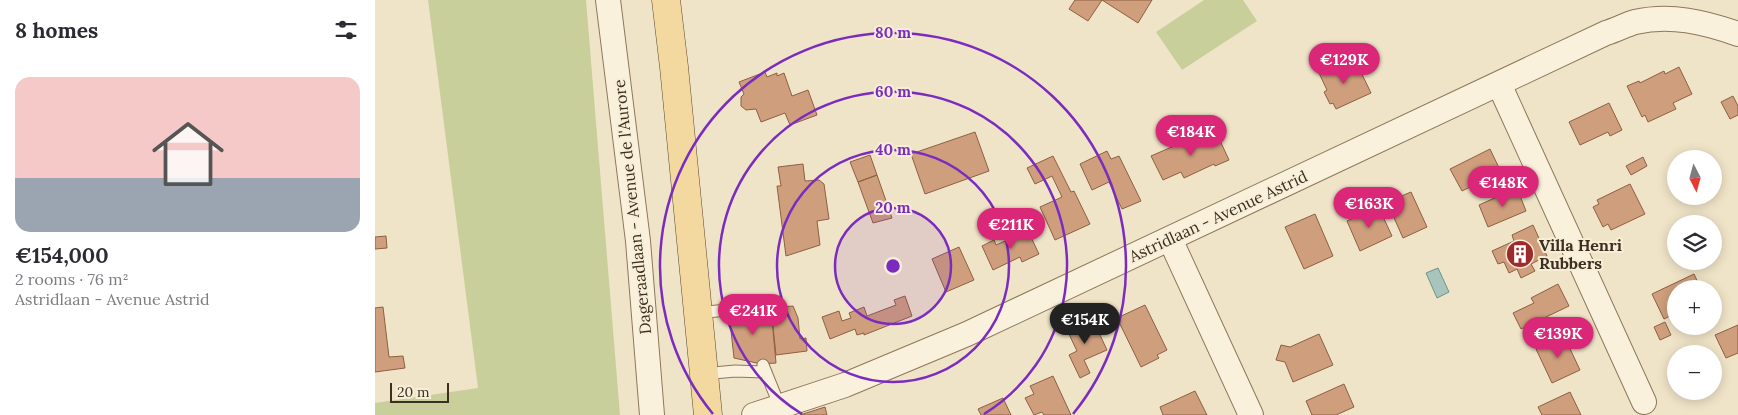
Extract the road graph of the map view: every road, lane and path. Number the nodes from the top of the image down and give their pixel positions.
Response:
1 (608, 0) edge
2 (665, 0) edge
3 (1666, 9) edge
4 (1738, 34) edge
5 (1499, 84) junction
6 (1170, 239) junction
7 (755, 310) dead end
8 (698, 312) junction
9 (703, 374) junction
10 (1644, 402) dead end
11 (780, 407) junction
12 (653, 415) edge
13 (708, 415) edge
14 (753, 415) edge
15 (1251, 415) edge

1 - 12 street, Dageraadlaan - Avenue de l'Aurore
2 - 8 main road
3 - 4 street, Astridlaan - Avenue Astrid
3 - 5 street, Astridlaan - Avenue Astrid
5 - 6 street, Astridlaan - Avenue Astrid
5 - 10 street
6 - 11 street, Astridlaan - Avenue Astrid
6 - 15 street
7 - 8 lane
8 - 9 main road
9 - 11 lane
9 - 13 main road
11 - 14 street, Astridlaan - Avenue Astrid

